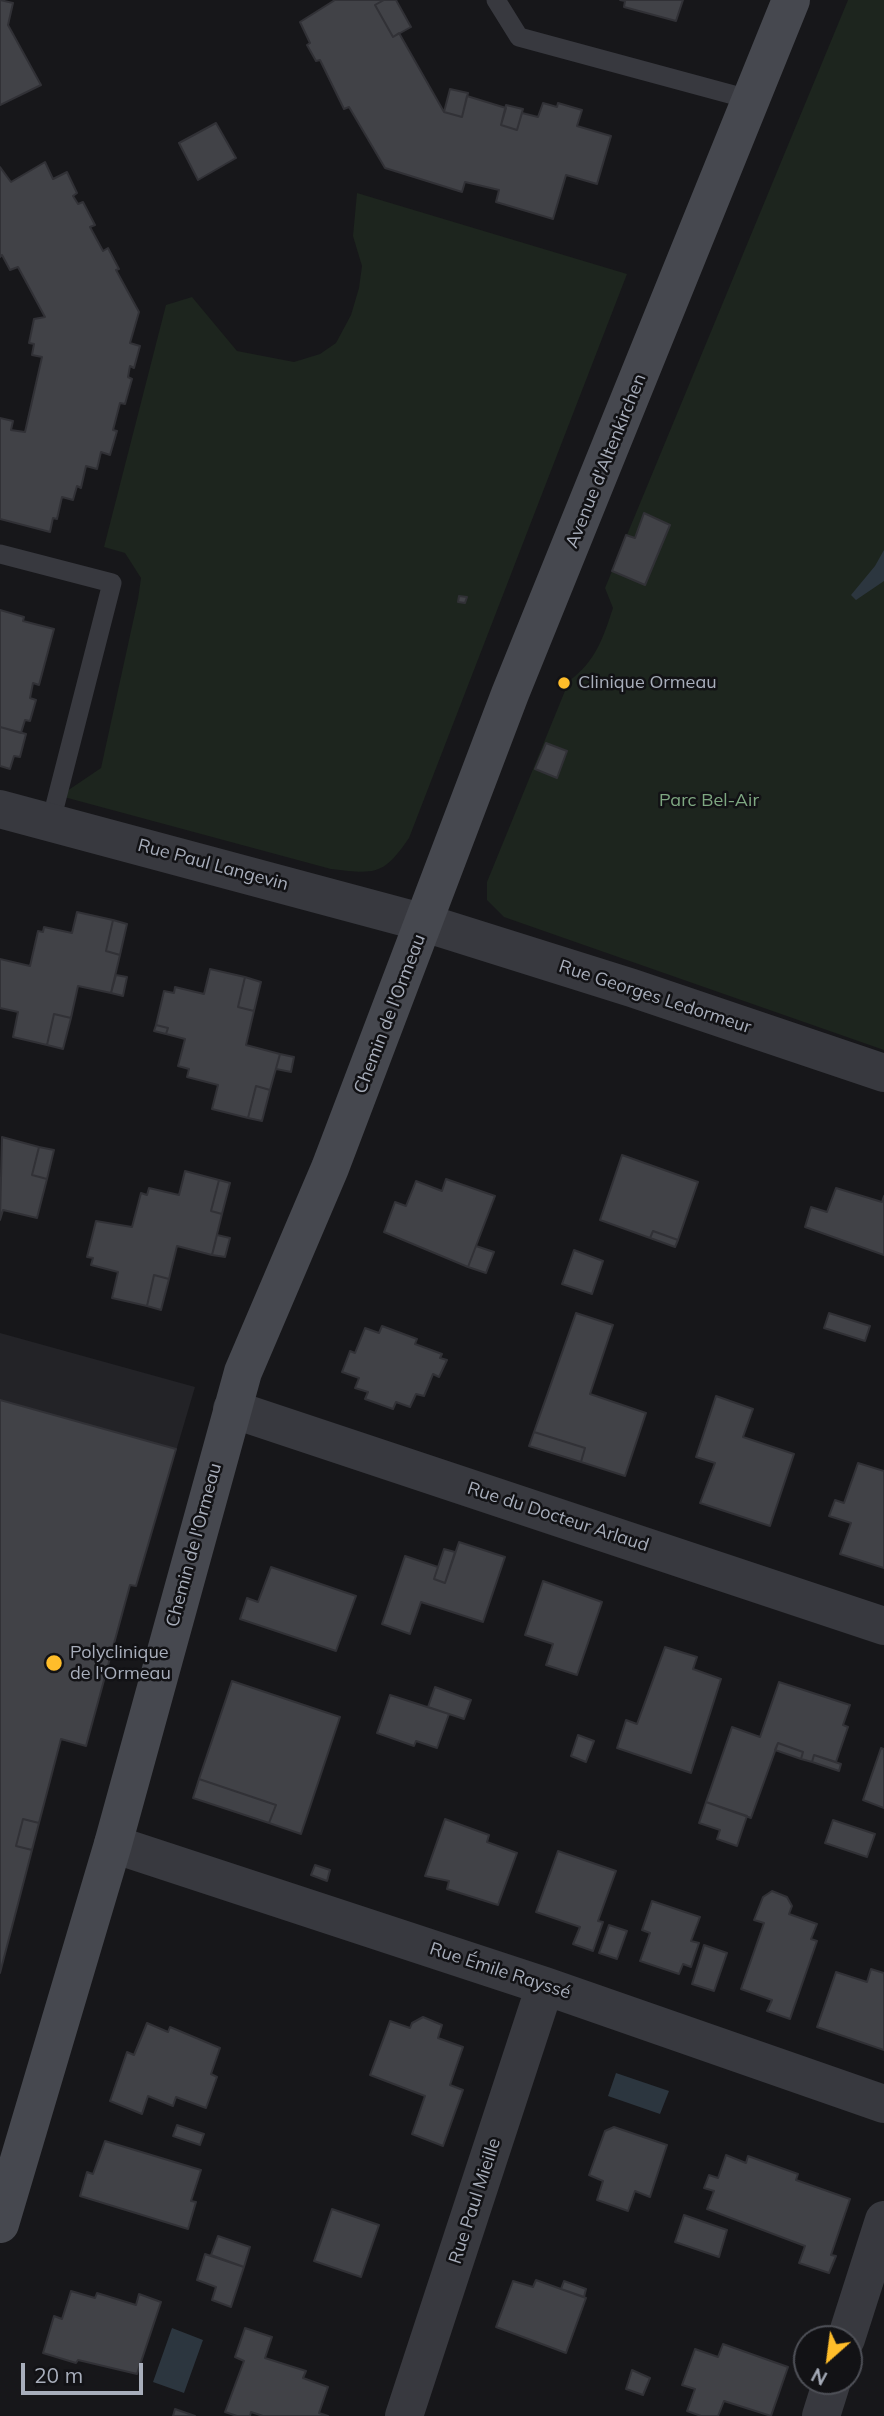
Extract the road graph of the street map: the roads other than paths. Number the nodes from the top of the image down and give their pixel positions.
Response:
1 (496, 0) edge
2 (791, 0) edge
3 (752, 100) junction
4 (0, 554) edge
5 (0, 809) edge
6 (51, 821) junction
7 (425, 923) junction
8 (884, 1073) edge
9 (232, 1409) junction
10 (884, 1626) edge
11 (113, 1844) junction
12 (545, 1986) junction
13 (884, 2104) edge
14 (884, 2220) edge
15 (0, 2224) edge
16 (850, 2325) edge
17 (828, 2395) edge
18 (404, 2416) edge
19 (821, 2416) edge

1 - 3 lane
2 - 3 street, Avenue d'Altenkirchen
3 - 7 street, Avenue d'Altenkirchen
4 - 6 lane
5 - 6 street, Rue Paul Langevin
6 - 7 street, Rue Paul Langevin
7 - 8 street, Rue Georges Ledormeur
7 - 9 street, Chemin de l'Ormeau
9 - 10 street, Rue du Docteur Arlaud
9 - 11 street, Chemin de l'Ormeau
11 - 12 street, Rue Émile Rayssé
11 - 15 street, Chemin de l'Ormeau
12 - 13 street, Rue Émile Rayssé
12 - 18 street, Rue Paul Mieille
14 - 16 street
17 - 19 street

